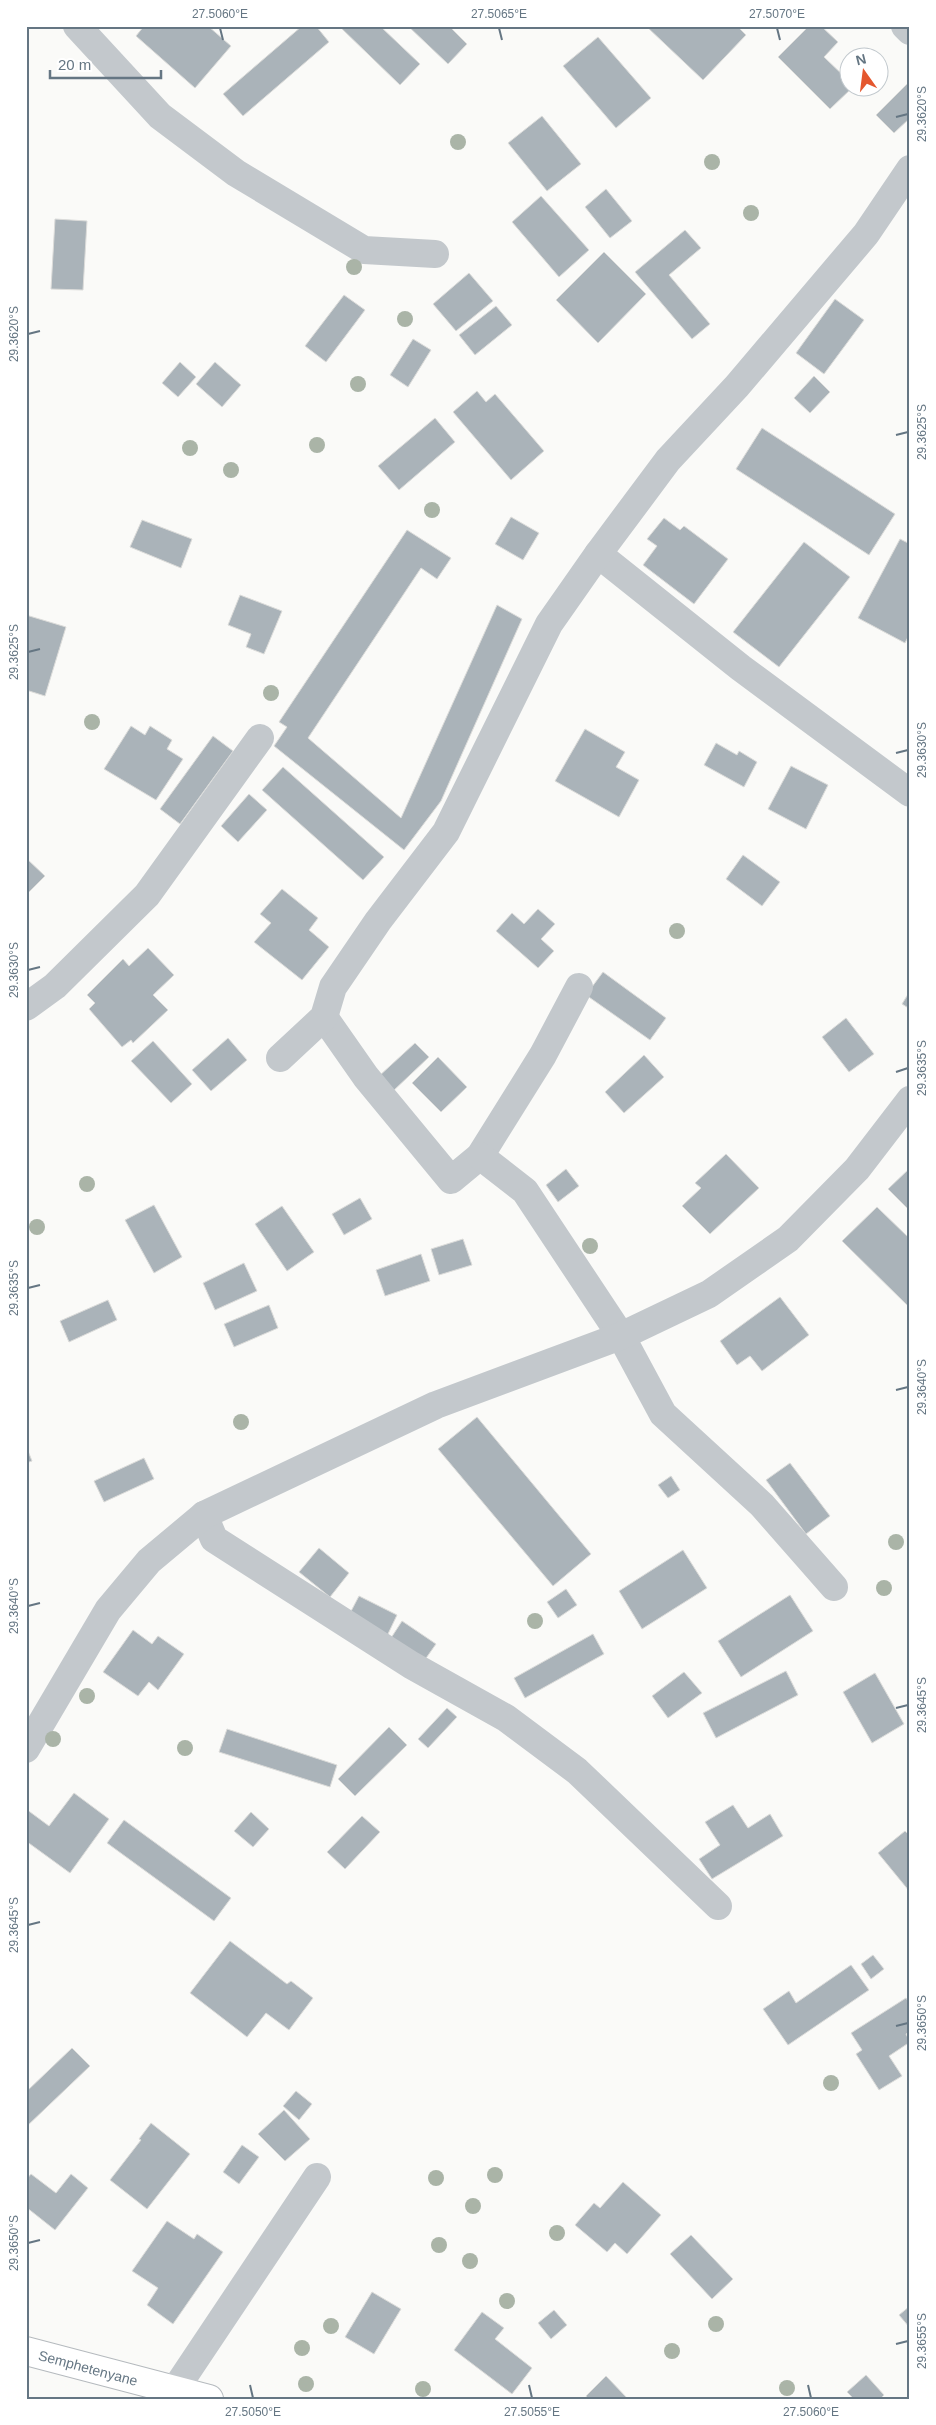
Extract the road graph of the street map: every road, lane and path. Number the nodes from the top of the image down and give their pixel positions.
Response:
1 (77, 26) edge
2 (905, 26) edge
3 (910, 31) edge
4 (910, 169) edge
5 (435, 254) dead end
6 (598, 554) junction
7 (260, 738) dead end
8 (910, 793) edge
9 (580, 987) dead end
10 (26, 1007) edge
11 (324, 1017) junction
12 (280, 1058) dead end
13 (910, 1100) edge
14 (480, 1156) junction
15 (621, 1336) junction
16 (204, 1515) junction
17 (834, 1587) dead end
18 (26, 1749) edge
19 (718, 1906) dead end
20 (317, 2177) dead end
21 (26, 2351) edge
22 (174, 2391) junction
23 (209, 2399) edge

1 - 5 street
2 - 3 street
4 - 6 street
6 - 8 street
6 - 11 street
7 - 10 street
9 - 14 street
11 - 12 street
11 - 14 street
13 - 15 street
14 - 15 street
15 - 16 street
15 - 17 street
16 - 18 street
16 - 19 street
20 - 22 street
21 - 22 main road, Semphetenyane
22 - 23 main road, Semphetenyane

